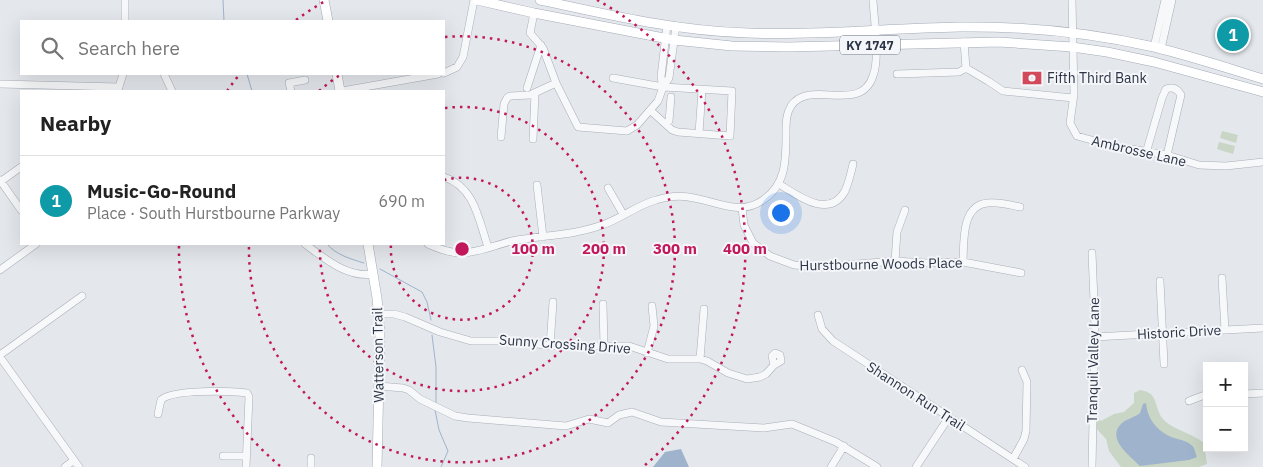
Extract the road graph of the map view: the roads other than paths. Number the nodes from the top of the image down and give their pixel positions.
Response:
1 (125, 0) edge
2 (475, 0) edge
3 (540, 0) edge
4 (873, 0) edge
5 (1072, 0) edge
6 (1165, 0) edge
7 (1172, 0) edge
8 (325, 1) edge
9 (534, 13) junction
10 (125, 20) edge
11 (328, 20) edge
12 (671, 25) junction
13 (875, 31) junction
14 (1072, 34) junction
15 (670, 39) junction
16 (964, 42) junction
17 (541, 45) junction
18 (875, 45) junction
19 (1072, 48) junction
20 (1157, 48) junction
21 (966, 68) junction
22 (445, 72) edge
23 (897, 74) dead end
24 (123, 75) edge
25 (164, 75) edge
26 (337, 75) edge
27 (415, 76) edge
28 (613, 78) dead end
29 (1263, 79) edge
30 (305, 80) dead end
31 (556, 83) junction
32 (0, 84) edge
33 (664, 87) junction
34 (527, 88) dead end
35 (118, 89) edge
36 (172, 90) edge
37 (291, 90) edge
38 (341, 90) edge
39 (346, 90) edge
40 (702, 90) junction
41 (1263, 92) edge
42 (536, 93) junction
43 (671, 97) dead end
44 (1073, 98) junction
45 (650, 110) junction
46 (666, 124) junction
47 (699, 133) junction
48 (500, 137) dead end
49 (532, 139) dead end
50 (1146, 153) junction
51 (1167, 155) junction
52 (1263, 162) edge
53 (853, 164) dead end
54 (20, 168) edge
55 (445, 177) edge
56 (0, 181) edge
57 (779, 184) junction
58 (537, 185) dead end
59 (608, 188) dead end
60 (1020, 207) dead end
61 (742, 208) junction
62 (20, 209) edge
63 (905, 210) dead end
64 (623, 214) junction
65 (543, 237) junction
66 (35, 245) edge
67 (305, 245) edge
68 (368, 245) edge
69 (431, 245) edge
70 (488, 247) junction
71 (1092, 253) dead end
72 (896, 260) junction
73 (963, 262) junction
74 (0, 270) edge
75 (373, 274) junction
76 (1021, 274) dead end
77 (1222, 278) dead end
78 (1160, 281) dead end
79 (82, 296) dead end
80 (553, 302) dead end
81 (603, 304) dead end
82 (652, 306) dead end
83 (704, 309) dead end
84 (379, 314) junction
85 (818, 315) dead end
86 (1263, 328) edge
87 (1225, 330) junction
88 (1162, 333) junction
89 (1094, 336) junction
90 (550, 346) junction
91 (604, 347) junction
92 (647, 352) junction
93 (0, 356) edge
94 (700, 359) junction
95 (774, 364) dead end
96 (1164, 364) dead end
97 (1022, 370) dead end
98 (379, 386) junction
99 (1263, 393) edge
100 (1248, 394) edge
101 (1203, 396) edge
102 (1189, 401) dead end
103 (158, 414) dead end
104 (949, 417) junction
105 (844, 446) junction
106 (223, 456) dead end
107 (247, 456) junction
108 (312, 458) dead end
109 (1013, 459) junction
110 (74, 460) junction
111 (64, 467) edge
112 (79, 467) edge
113 (246, 467) edge
114 (311, 467) edge
115 (377, 467) edge
116 (831, 467) edge
117 (877, 467) edge
118 (916, 467) edge
119 (1025, 467) edge
120 (1092, 467) edge

1 - 10 street
2 - 9 main road, KY 1747
2 - 22 street
3 - 12 main road, KY 1747
4 - 13 street
5 - 14 street, Ambrosse Lane
6 - 20 street
7 - 20 street
8 - 11 main road
9 - 15 main road, KY 1747
9 - 17 street
12 - 13 main road, KY 1747
12 - 15 street
13 - 14 main road, KY 1747
13 - 18 street
14 - 19 street, Ambrosse Lane
14 - 20 main road, KY 1747
15 - 18 main road, KY 1747
15 - 33 street
16 - 18 main road, KY 1747
16 - 19 main road, KY 1747
16 - 21 street
17 - 31 street
17 - 34 street
18 - 57 street
19 - 41 main road, KY 1747
19 - 44 street, Ambrosse Lane
20 - 29 main road, KY 1747
21 - 23 street
21 - 44 street
24 - 35 street
25 - 36 street
26 - 38 main road
27 - 39 street
28 - 33 street
30 - 37 street
31 - 42 street
31 - 45 street
32 - 35 street
33 - 40 street
33 - 45 street
40 - 47 street
40 - 47 street
42 - 48 street
42 - 49 street
43 - 46 street
44 - 50 street, Ambrosse Lane
45 - 46 street
46 - 47 street
50 - 51 street, Ambrosse Lane
50 - 51 street
51 - 52 street, Ambrosse Lane
53 - 57 street
54 - 56 street
55 - 70 street
56 - 62 street
57 - 61 street
58 - 65 street
59 - 64 street
60 - 73 street
61 - 64 street
61 - 72 street, Hurstbourne Woods Place
63 - 72 street
64 - 65 street
65 - 70 street
66 - 74 street
67 - 75 street
68 - 75 main road, Watterson Trail
69 - 70 street
71 - 89 street, Tranquil Valley Lane
72 - 73 street, Hurstbourne Woods Place
73 - 76 street, Hurstbourne Woods Place
75 - 84 main road, Watterson Trail
77 - 87 street
78 - 88 street
79 - 93 street
80 - 90 street
81 - 91 street
82 - 92 street
83 - 94 street
84 - 90 street, Sunny Crossing Drive
84 - 98 main road, Watterson Trail
85 - 104 street, Shannon Run Trail
86 - 87 street, Historic Drive
87 - 88 street, Historic Drive
88 - 89 street, Historic Drive
88 - 96 street
89 - 120 street, Tranquil Valley Lane
90 - 91 street, Sunny Crossing Drive
91 - 92 street, Sunny Crossing Drive
92 - 94 street, Sunny Crossing Drive
93 - 110 street
94 - 95 street, Sunny Crossing Drive
97 - 109 street
98 - 105 street
98 - 115 main road, Watterson Trail
99 - 100 street
101 - 102 street
103 - 107 street
104 - 109 street, Shannon Run Trail
104 - 118 street
105 - 116 street
105 - 117 street
106 - 107 street
107 - 113 street
108 - 114 street
109 - 119 street, Shannon Run Trail
110 - 111 street
110 - 112 street

